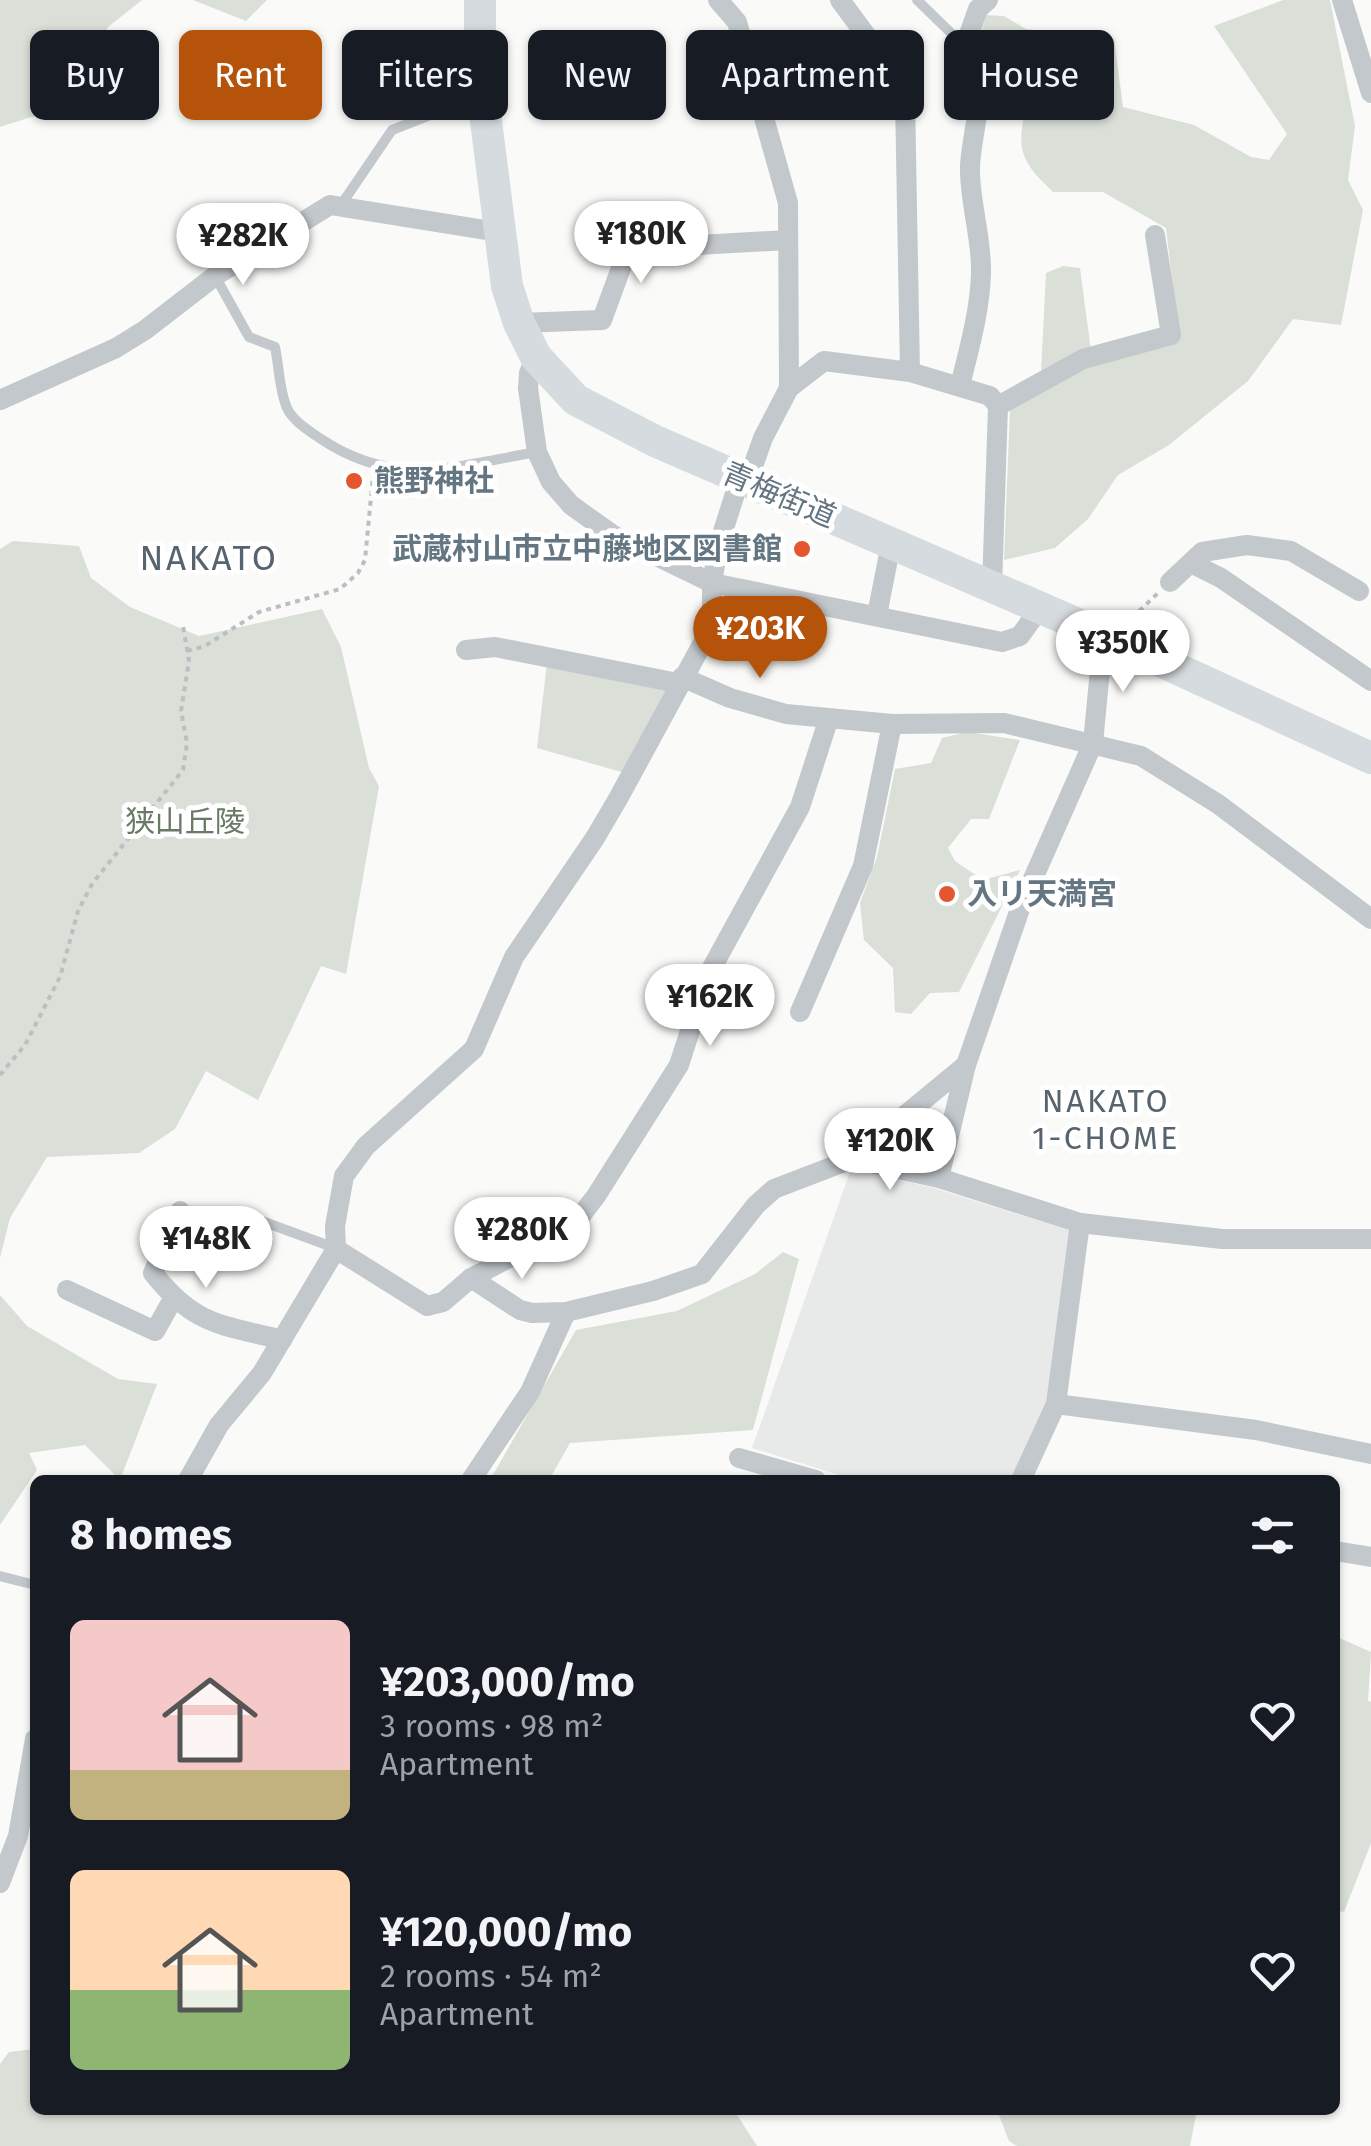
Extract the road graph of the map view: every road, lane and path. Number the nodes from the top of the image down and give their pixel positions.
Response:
1 (480, 0) edge
2 (718, 0) edge
3 (840, 0) edge
4 (917, 0) edge
5 (988, 0) edge
6 (1342, 0) edge
7 (479, 30) edge
8 (739, 30) edge
9 (862, 30) edge
10 (948, 30) edge
11 (971, 30) edge
12 (1366, 57) edge
13 (1371, 93) edge
14 (418, 120) edge
15 (485, 120) edge
16 (765, 120) edge
17 (905, 120) edge
18 (976, 120) edge
19 (341, 206) junction
20 (498, 232) junction
21 (1155, 235) dead end
22 (788, 240) junction
23 (215, 276) junction
24 (518, 324) junction
25 (536, 357) junction
26 (910, 372) junction
27 (960, 386) junction
28 (788, 388) junction
29 (0, 400) edge
30 (998, 406) junction
31 (538, 452) junction
32 (374, 466) junction
33 (740, 478) junction
34 (892, 544) junction
35 (1190, 563) junction
36 (1170, 582) joint
37 (712, 584) junction
38 (992, 587) junction
39 (1365, 593) edge
40 (1040, 608) junction
41 (877, 615) junction
42 (183, 626) dead end
43 (1110, 638) junction
44 (466, 650) dead end
45 (187, 651) junction
46 (680, 680) junction
47 (1371, 682) edge
48 (828, 721) junction
49 (892, 724) junction
50 (1093, 742) junction
51 (1371, 758) edge
52 (1371, 919) edge
53 (800, 1012) dead end
54 (966, 1065) junction
55 (0, 1075) edge
56 (852, 1159) junction
57 (939, 1178) junction
58 (180, 1211) dead end
59 (259, 1220) dead end
60 (1080, 1223) junction
61 (1371, 1239) edge
62 (336, 1249) junction
63 (471, 1278) junction
64 (67, 1290) dead end
65 (174, 1299) junction
66 (566, 1312) junction
67 (282, 1340) junction
68 (1056, 1404) junction
69 (1371, 1454) edge
70 (739, 1458) dead end
71 (191, 1475) edge
72 (474, 1475) edge
73 (798, 1475) edge
74 (1023, 1475) edge
75 (1340, 1552) edge
76 (1371, 1557) edge
77 (0, 1576) edge
78 (30, 1585) edge
79 (30, 1771) edge
80 (0, 1883) edge

1 - 7 main road, 青梅街道
2 - 8 street
3 - 9 street
4 - 10 lane
5 - 11 street
6 - 12 street
12 - 13 street
14 - 19 lane
15 - 20 main road, 青梅街道
16 - 22 street
17 - 26 street
18 - 27 street
19 - 20 street
19 - 23 street
20 - 24 main road, 青梅街道
21 - 30 street
22 - 24 street
22 - 28 street
23 - 29 street
23 - 32 lane
24 - 25 main road, 青梅街道
25 - 31 street
25 - 33 main road, 青梅街道
26 - 27 street
26 - 28 street
27 - 30 street
28 - 33 street
30 - 38 street
31 - 32 lane
31 - 37 street
32 - 45 path
33 - 34 main road, 青梅街道
33 - 37 street
34 - 38 main road, 青梅街道
34 - 41 street
35 - 36 street
35 - 39 street
35 - 47 street
36 - 43 path
37 - 41 street
37 - 46 street
38 - 40 main road, 青梅街道
40 - 41 street
40 - 43 main road, 青梅街道
42 - 45 path
43 - 50 street
43 - 51 main road, 青梅街道
44 - 46 street
45 - 55 path
46 - 48 street
46 - 62 street
48 - 49 street
48 - 63 street
49 - 50 street
49 - 53 street
50 - 52 street
50 - 54 street
54 - 56 street
54 - 57 street
56 - 57 street
56 - 66 street
57 - 60 street
58 - 65 street
59 - 62 lane
60 - 61 street
60 - 68 street
62 - 63 street
62 - 67 street
63 - 66 street
64 - 65 street
65 - 67 street
66 - 72 street
67 - 71 street
68 - 69 street
68 - 74 street
70 - 73 street
75 - 76 street
77 - 78 lane
79 - 80 street

